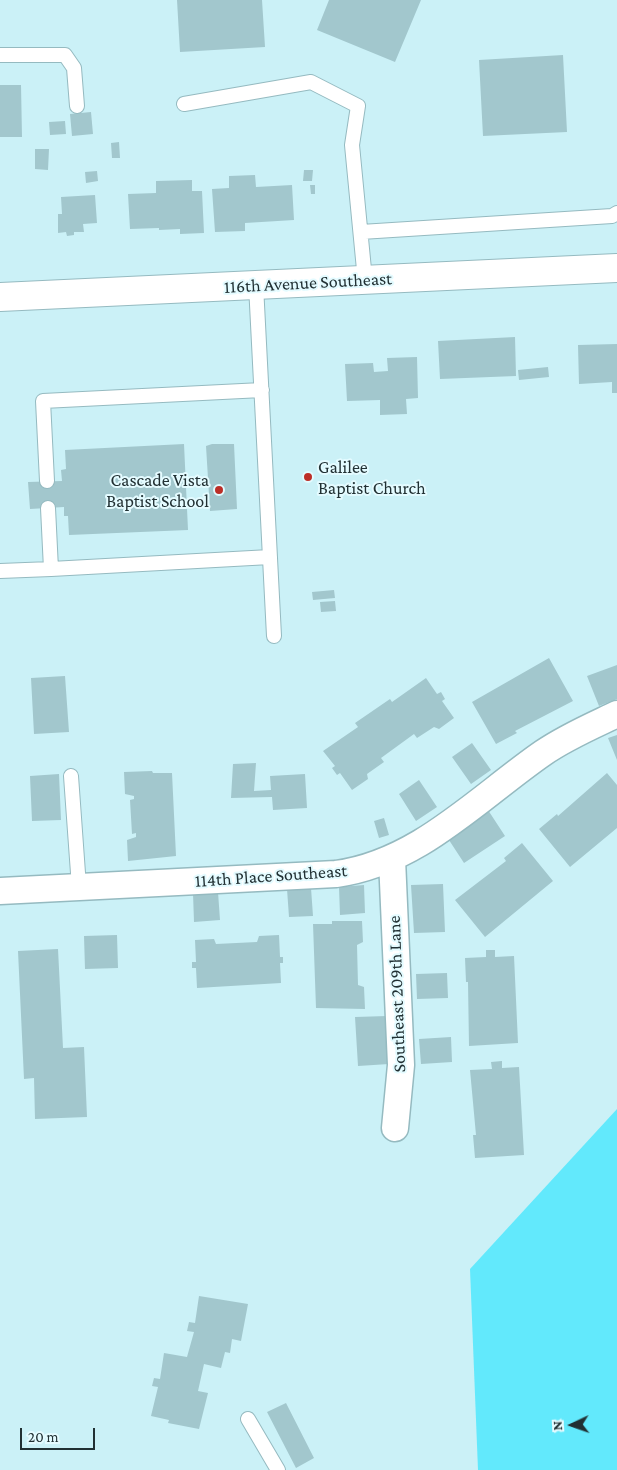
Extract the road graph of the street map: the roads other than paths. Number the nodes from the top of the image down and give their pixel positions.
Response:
1 (0, 55) edge
2 (184, 104) dead end
3 (76, 106) dead end
4 (617, 213) edge
5 (361, 232) junction
6 (617, 268) edge
7 (365, 280) junction
8 (256, 285) junction
9 (0, 298) edge
10 (262, 390) junction
11 (47, 481) dead end
12 (48, 508) dead end
13 (270, 558) junction
14 (51, 569) junction
15 (0, 571) edge
16 (274, 636) dead end
17 (617, 714) edge
18 (71, 776) dead end
19 (392, 859) junction
20 (78, 887) junction
21 (0, 891) edge
22 (395, 1128) dead end
23 (248, 1419) dead end
24 (278, 1470) edge

1 - 3 lane
2 - 5 lane
4 - 5 lane
5 - 7 lane
6 - 7 main road, 116th Avenue Southeast
7 - 8 main road, 116th Avenue Southeast
8 - 9 main road, 116th Avenue Southeast
8 - 10 lane
10 - 11 lane
10 - 13 lane
12 - 14 lane
13 - 14 lane
13 - 16 lane
14 - 15 lane
17 - 19 street, 114th Place Southeast
18 - 20 lane
19 - 20 street, 114th Place Southeast
19 - 22 street, Southeast 209th Lane
20 - 21 street, 114th Place Southeast
23 - 24 lane

